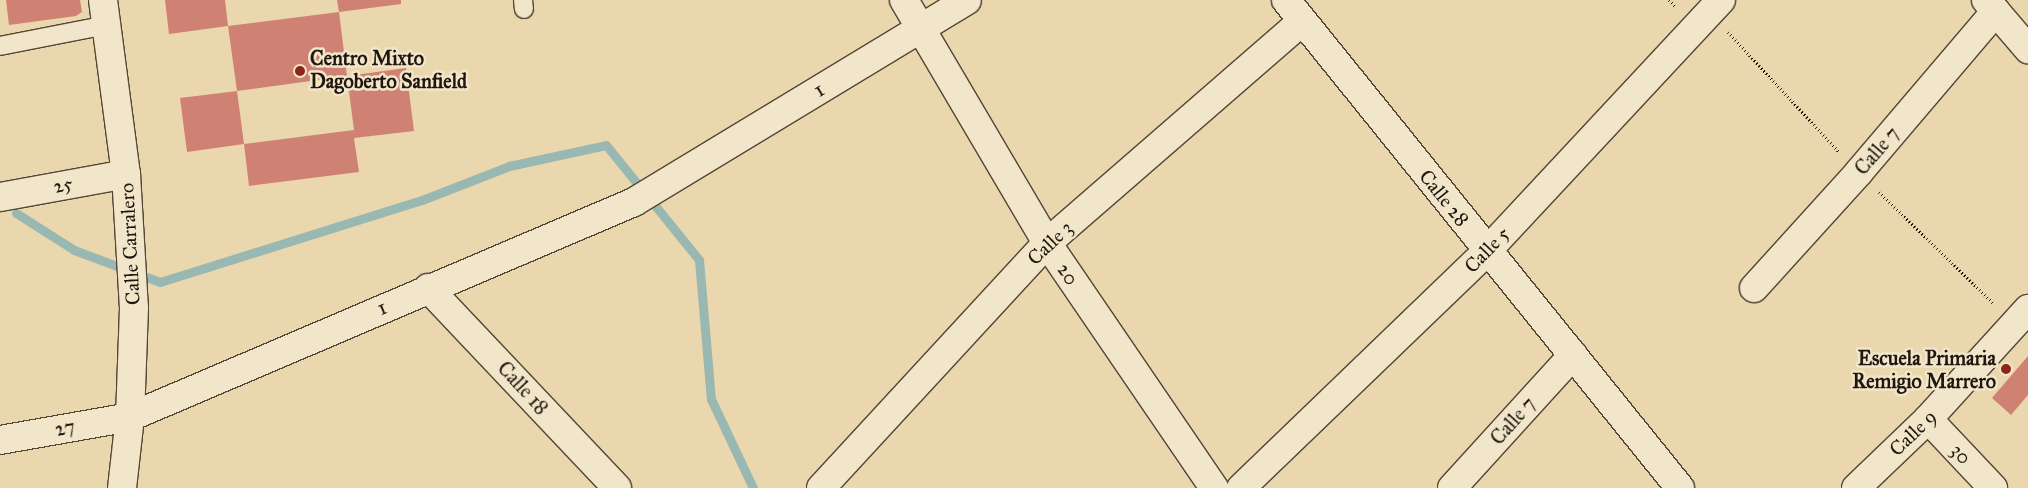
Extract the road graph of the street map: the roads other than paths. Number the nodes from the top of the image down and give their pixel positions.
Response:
1 (904, 0) edge
2 (967, 0) edge
3 (1721, 0) edge
4 (1991, 5) edge
5 (1294, 11) edge
6 (105, 12) edge
7 (921, 28) junction
8 (0, 46) edge
9 (2028, 49) edge
10 (126, 174) junction
11 (0, 196) edge
12 (1047, 243) junction
13 (1487, 251) junction
14 (428, 288) junction
15 (1754, 288) dead end
16 (2028, 309) edge
17 (1573, 354) junction
18 (130, 417) junction
19 (1928, 419) junction
20 (0, 440) edge
21 (122, 488) edge
22 (617, 488) edge
23 (821, 488) edge
24 (1214, 488) edge
25 (1241, 488) edge
26 (1452, 488) edge
27 (1680, 488) edge
28 (1856, 488) edge
29 (1993, 488) edge

1 - 7 street, 20
2 - 7 street, 1
3 - 13 street, Calle 5
4 - 9 street
4 - 15 street, Calle 7
5 - 12 street, Calle 3
5 - 13 street, Calle 28
6 - 8 lane
6 - 10 street, Calle Carralero
7 - 12 street, 20
7 - 14 street, 1
10 - 11 street, 25
10 - 18 street, Calle Carralero
12 - 23 street, Calle 3
12 - 24 street, 20
13 - 17 street, Calle 28
13 - 25 street, Calle 5
14 - 18 street, 1
14 - 22 street, Calle 18
16 - 19 street, Calle 9
17 - 26 street, Calle 7
17 - 27 street, Calle 28
18 - 20 street, 27
18 - 21 street, Calle Carralero
19 - 28 street, Calle 9
19 - 29 street, 30

